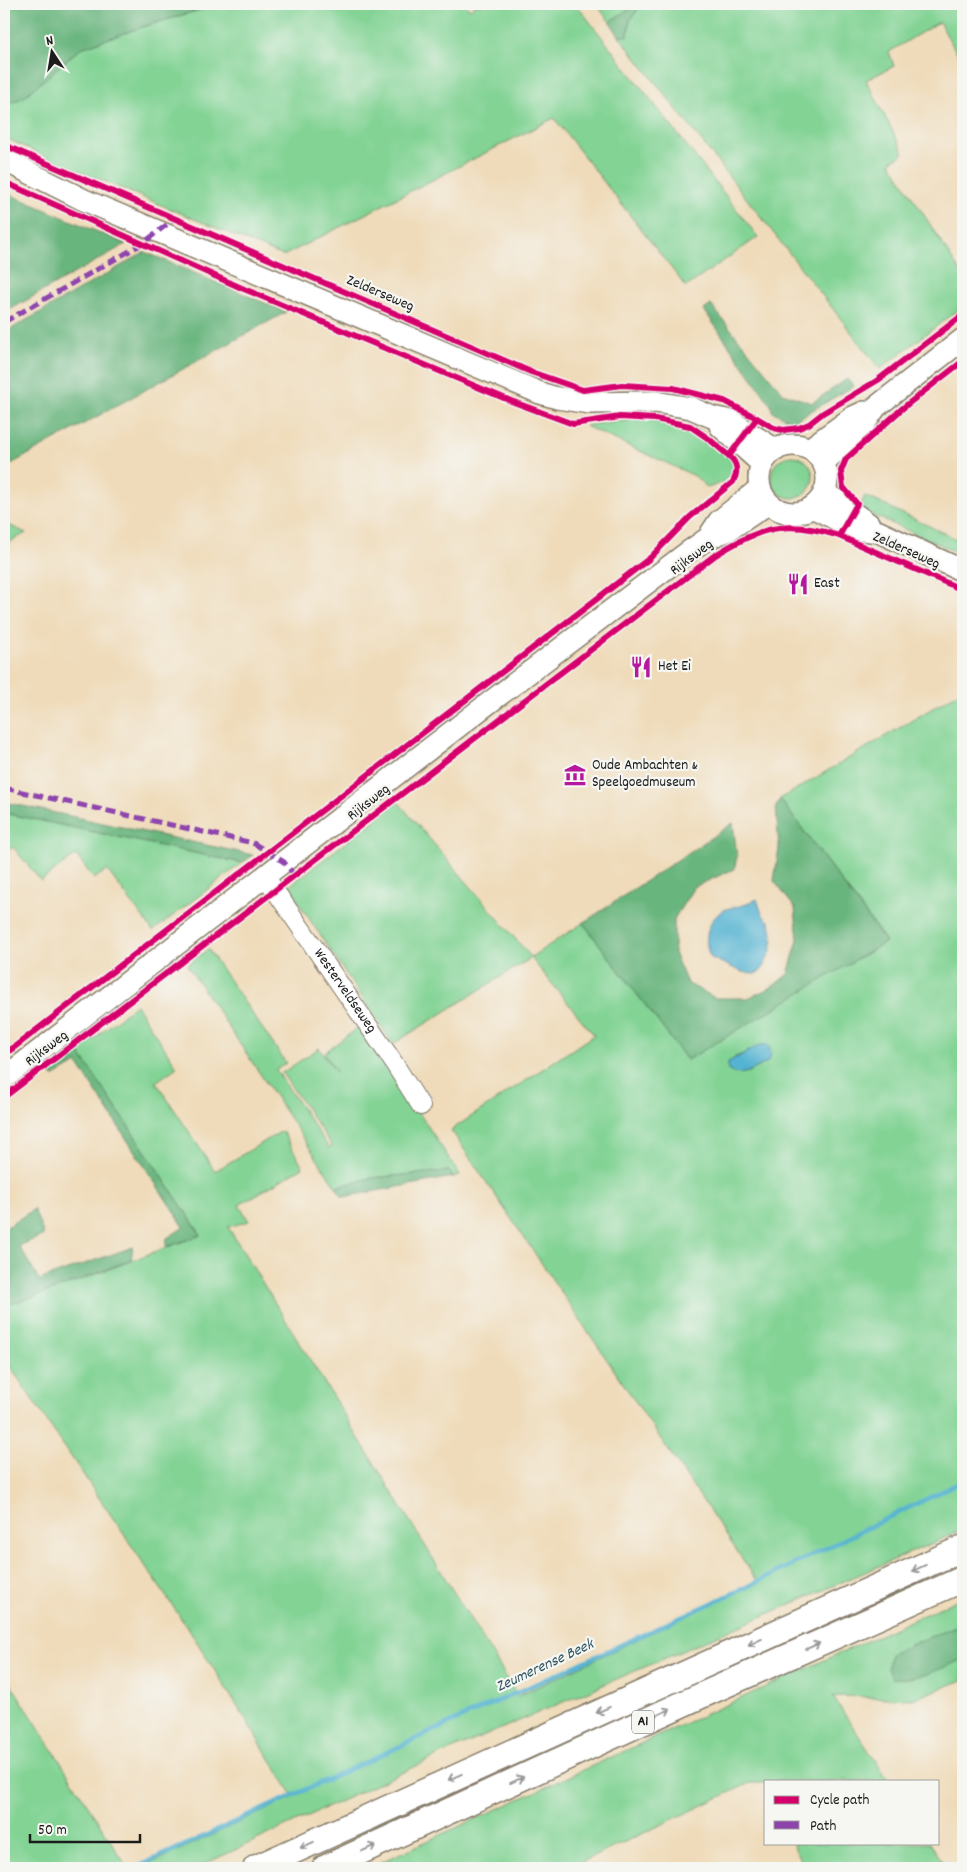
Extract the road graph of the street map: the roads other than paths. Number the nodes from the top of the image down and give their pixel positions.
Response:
1 (4, 160) edge
2 (963, 339) edge
3 (816, 456) junction
4 (769, 457) junction
5 (765, 496) junction
6 (818, 499) junction
7 (963, 571) edge
8 (265, 876) junction
9 (4, 1078) edge
10 (421, 1106) dead end
11 (963, 1548) edge
12 (963, 1579) edge
13 (256, 1868) edge
14 (325, 1868) edge

1 - 4 main road, Zelderseweg
2 - 3 main road
3 - 4 main road
3 - 6 main road
4 - 5 main road
5 - 6 main road
5 - 8 main road, Rijksweg
6 - 7 main road, Zelderseweg
8 - 9 main road, Rijksweg
8 - 10 street, Westerveldseweg
11 -> 13 highway, A1
14 -> 12 highway, A1

